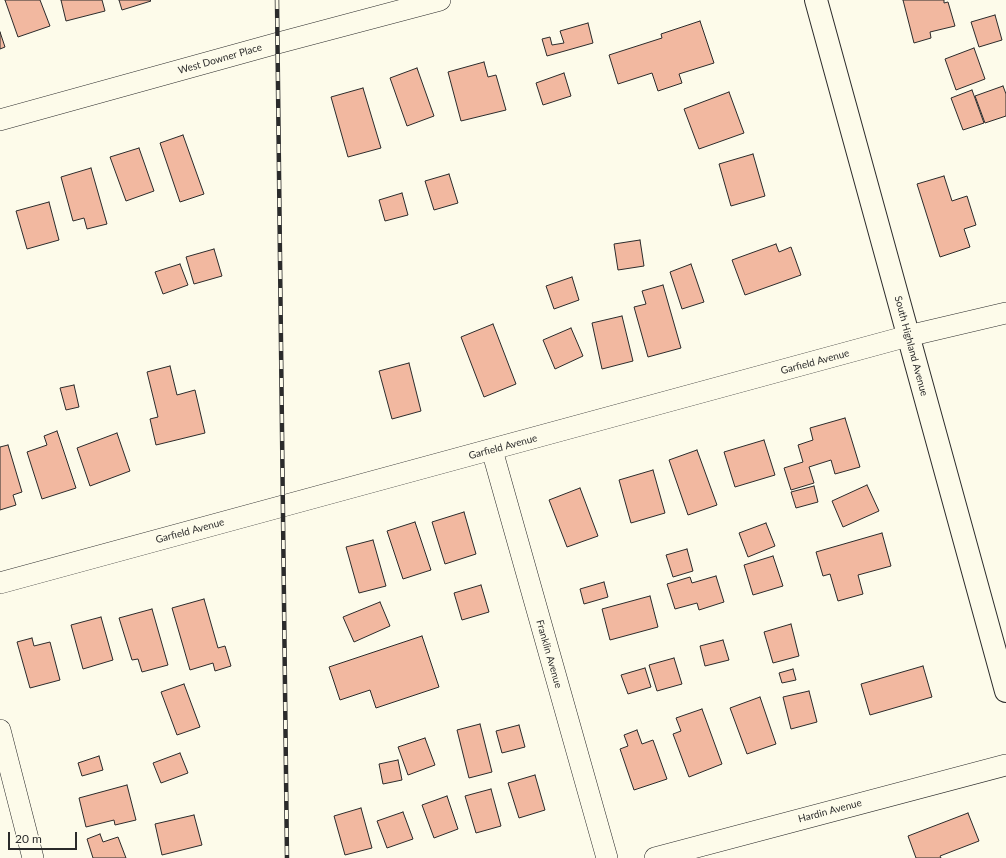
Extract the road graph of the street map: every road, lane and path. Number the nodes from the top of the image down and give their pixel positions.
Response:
1 (440, 0) edge
2 (816, 0) edge
3 (0, 120) edge
4 (1006, 313) edge
5 (908, 336) junction
6 (492, 450) junction
7 (0, 583) edge
8 (1006, 691) edge
9 (0, 730) edge
10 (1006, 765) edge
11 (33, 858) edge
12 (607, 858) edge
13 (655, 858) edge

1 - 3 street, West Downer Place
2 - 5 street, South Highland Avenue
4 - 5 street, Garfield Avenue
5 - 6 street, Garfield Avenue
5 - 8 street, South Highland Avenue
6 - 7 street, Garfield Avenue
6 - 12 street, Franklin Avenue
9 - 11 street
10 - 13 street, Hardin Avenue

